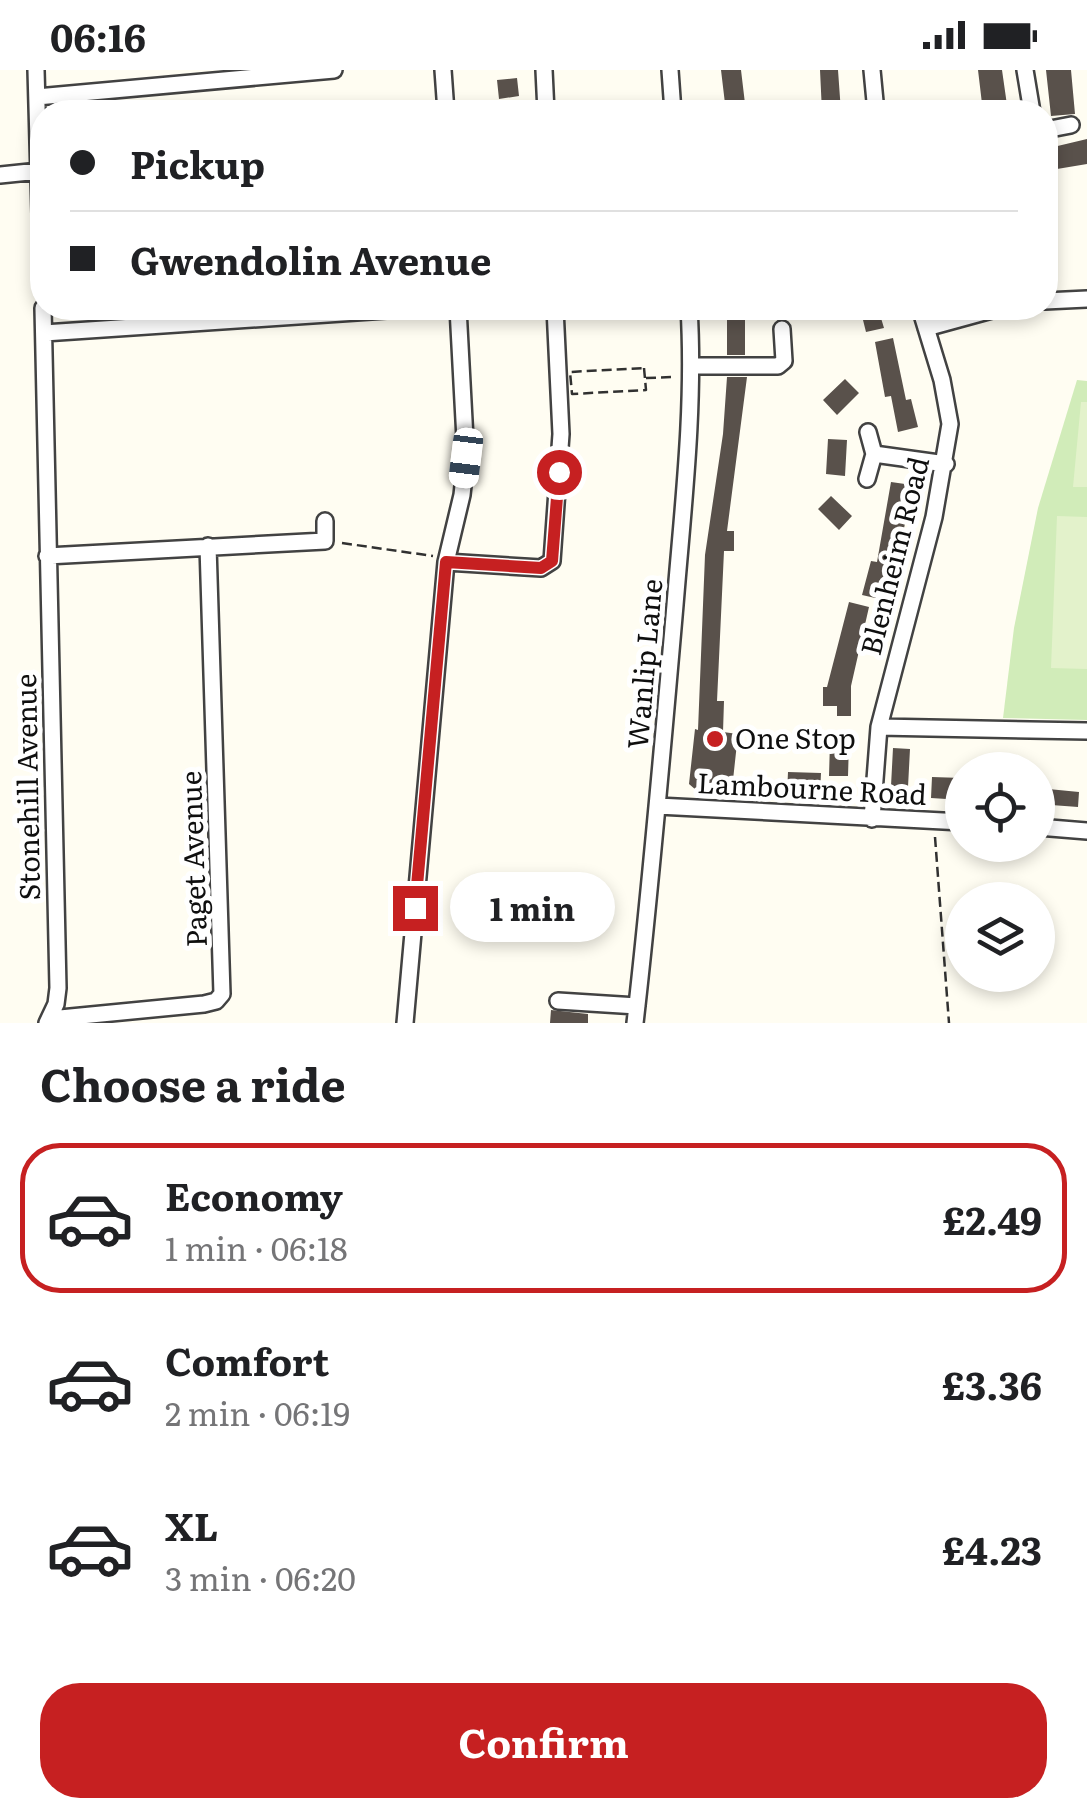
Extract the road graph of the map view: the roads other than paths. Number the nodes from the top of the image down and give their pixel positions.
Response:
1 (36, 70) edge
2 (334, 70) edge
3 (444, 70) edge
4 (544, 70) edge
5 (670, 70) edge
6 (872, 70) edge
7 (1026, 70) edge
8 (37, 97) junction
9 (37, 100) edge
10 (445, 100) edge
11 (545, 100) edge
12 (672, 100) edge
13 (875, 100) edge
14 (1030, 100) edge
15 (1071, 126) dead end
16 (1058, 128) edge
17 (30, 172) edge
18 (0, 175) edge
19 (1087, 299) edge
20 (1058, 300) edge
21 (43, 320) edge
22 (237, 320) edge
23 (459, 320) edge
24 (556, 320) edge
25 (690, 320) edge
26 (924, 320) edge
27 (955, 320) edge
28 (926, 328) junction
29 (782, 329) dead end
30 (44, 333) junction
31 (692, 371) junction
32 (868, 432) dead end
33 (874, 454) junction
34 (946, 464) junction
35 (867, 479) dead end
36 (324, 522) dead end
37 (208, 546) junction
38 (48, 556) junction
39 (446, 560) junction
40 (878, 726) junction
41 (1087, 732) edge
42 (658, 806) junction
43 (872, 819) junction
44 (945, 821) edge
45 (1055, 828) edge
46 (1087, 831) edge
47 (558, 1001) dead end
48 (636, 1015) edge
49 (48, 1021) edge
50 (405, 1023) edge

1 - 8 street
2 - 8 street
3 - 10 street
4 - 11 street
5 - 12 street
6 - 13 street
7 - 14 street
8 - 9 street
15 - 16 street
17 - 18 street
19 - 20 street
21 - 30 street, Stonehill Avenue
22 - 30 street
23 - 39 street
24 - 39 street
25 - 31 street, Wanlip Lane
26 - 28 street, Blenheim Road
27 - 28 street
28 - 34 street, Blenheim Road
29 - 31 street
30 - 38 street, Stonehill Avenue
31 - 42 street, Wanlip Lane
32 - 33 street
33 - 34 street
33 - 35 street
34 - 40 street, Blenheim Road
36 - 37 street
37 - 38 street
37 - 49 street, Paget Avenue
38 - 49 street, Stonehill Avenue
39 - 50 street
40 - 41 street
40 - 43 street, Blenheim Road
42 - 43 street, Lambourne Road
42 - 48 street, Wanlip Lane
43 - 44 street, Lambourne Road
45 - 46 street
47 - 48 street

